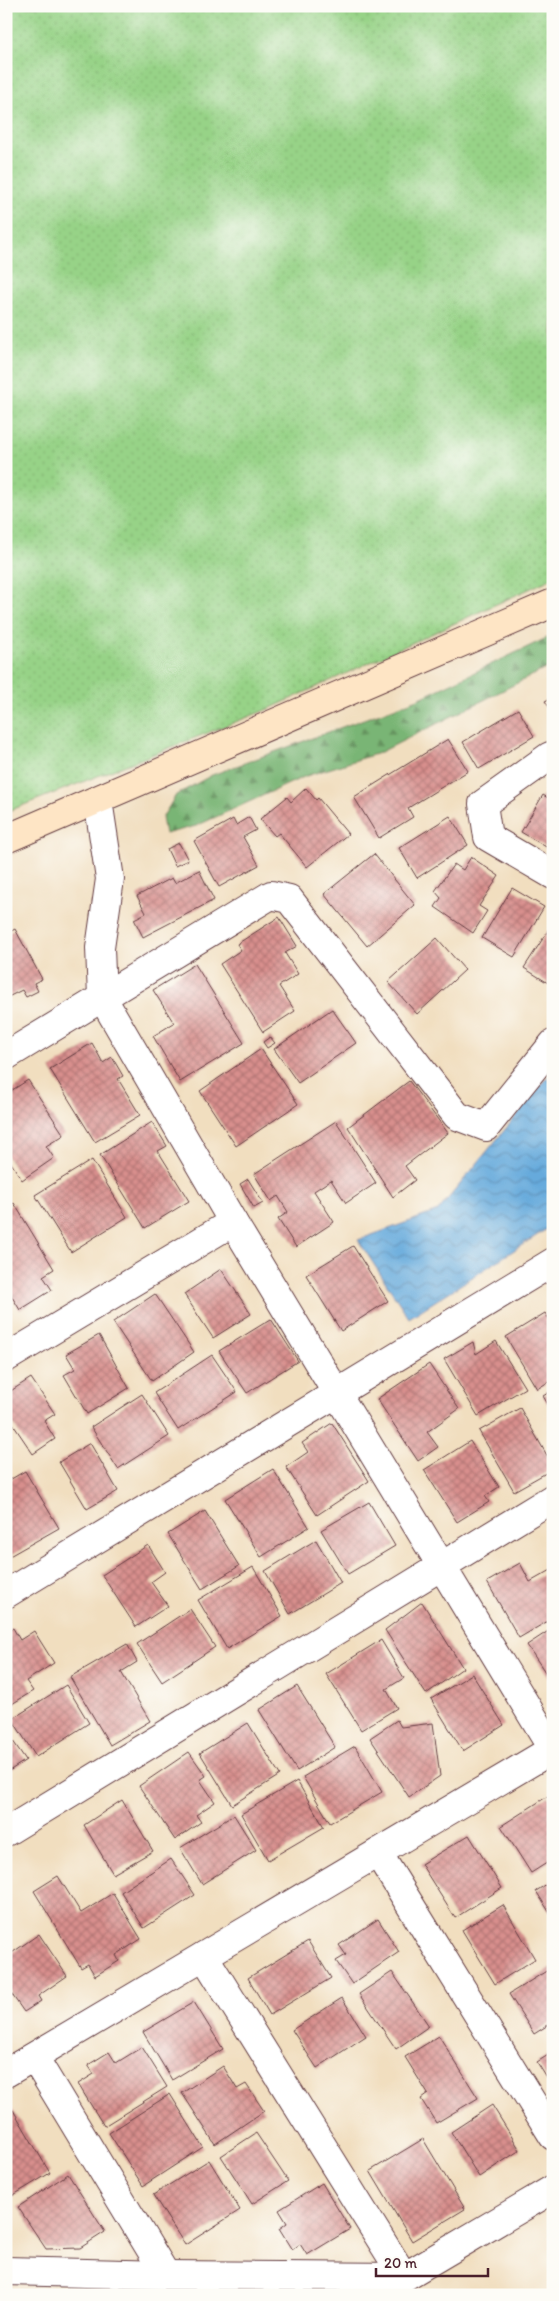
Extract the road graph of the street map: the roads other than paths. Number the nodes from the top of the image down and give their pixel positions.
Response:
1 (553, 603) edge
2 (553, 758) edge
3 (98, 800) junction
4 (6, 840) edge
5 (553, 875) edge
6 (102, 997) junction
7 (553, 1044) edge
8 (6, 1056) edge
9 (232, 1222) junction
10 (553, 1262) edge
11 (6, 1358) edge
12 (337, 1392) junction
13 (553, 1498) edge
14 (443, 1566) junction
15 (6, 1594) edge
16 (553, 1749) edge
17 (6, 1832) edge
18 (378, 1853) junction
19 (204, 1956) junction
20 (34, 2057) junction
21 (6, 2073) edge
22 (553, 2136) edge
23 (553, 2189) edge
24 (6, 2270) edge
25 (166, 2275) junction
26 (404, 2277) junction

1 - 3 street
2 - 5 street
3 - 4 street
3 - 6 street
6 - 7 street
6 - 8 street
6 - 9 street
9 - 11 street
9 - 12 street
10 - 12 street
12 - 14 street
12 - 15 street
13 - 14 street
14 - 16 street
14 - 17 street
16 - 18 street
18 - 19 street
18 - 22 street
19 - 20 street
19 - 26 street
20 - 21 street
20 - 25 street
23 - 26 street
24 - 25 street
25 - 26 street

